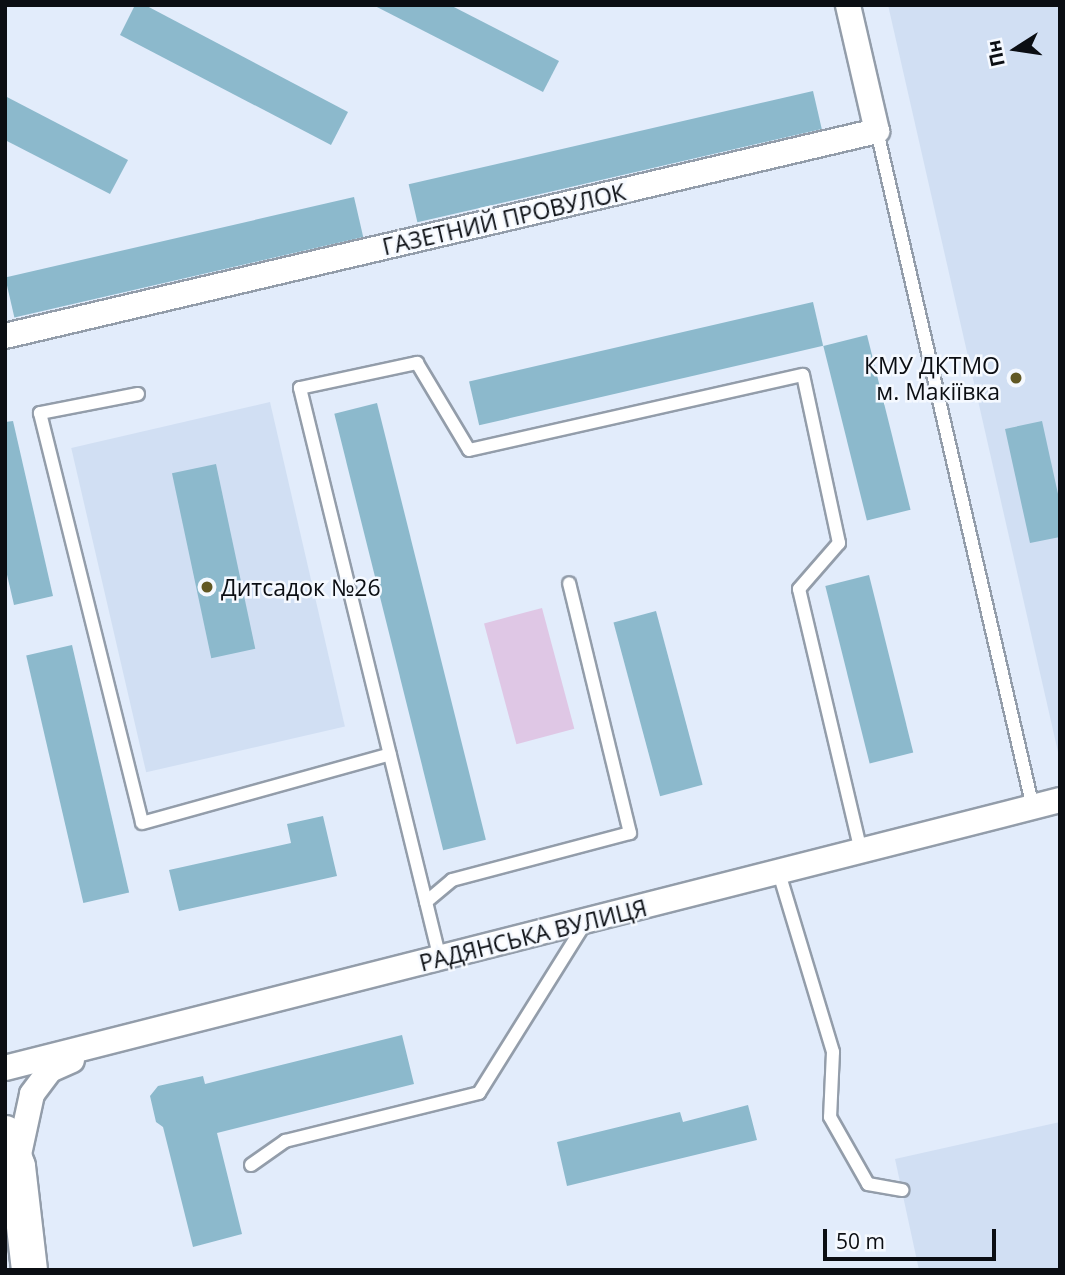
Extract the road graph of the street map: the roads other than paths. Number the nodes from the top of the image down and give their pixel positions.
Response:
1 (848, 5) edge
2 (877, 131) junction
3 (5, 336) edge
4 (138, 394) dead end
5 (569, 583) dead end
6 (390, 754) junction
7 (1060, 800) edge
8 (1033, 808) junction
9 (861, 852) junction
10 (779, 873) junction
11 (426, 902) junction
12 (586, 922) junction
13 (440, 959) junction
14 (101, 1046) junction
15 (5, 1068) edge
16 (5, 1133) edge
17 (17, 1166) junction
18 (251, 1166) dead end
19 (902, 1190) dead end
20 (29, 1270) edge

1 - 2 street
2 - 3 street, ГАЗЕТНИЙ ПРОВУЛОК
2 - 8 lane
4 - 6 lane
5 - 11 lane
6 - 9 lane
6 - 11 lane
7 - 8 street, РАДЯНСЬКА ВУЛИЦЯ
8 - 9 street, РАДЯНСЬКА ВУЛИЦЯ
9 - 10 street, РАДЯНСЬКА ВУЛИЦЯ
10 - 12 street, РАДЯНСЬКА ВУЛИЦЯ
10 - 19 lane
11 - 13 lane
12 - 13 street, РАДЯНСЬКА ВУЛИЦЯ
12 - 18 lane
13 - 14 street, РАДЯНСЬКА ВУЛИЦЯ
14 - 15 street, РАДЯНСЬКА ВУЛИЦЯ
14 - 17 street
16 - 17 main road
17 - 20 main road

